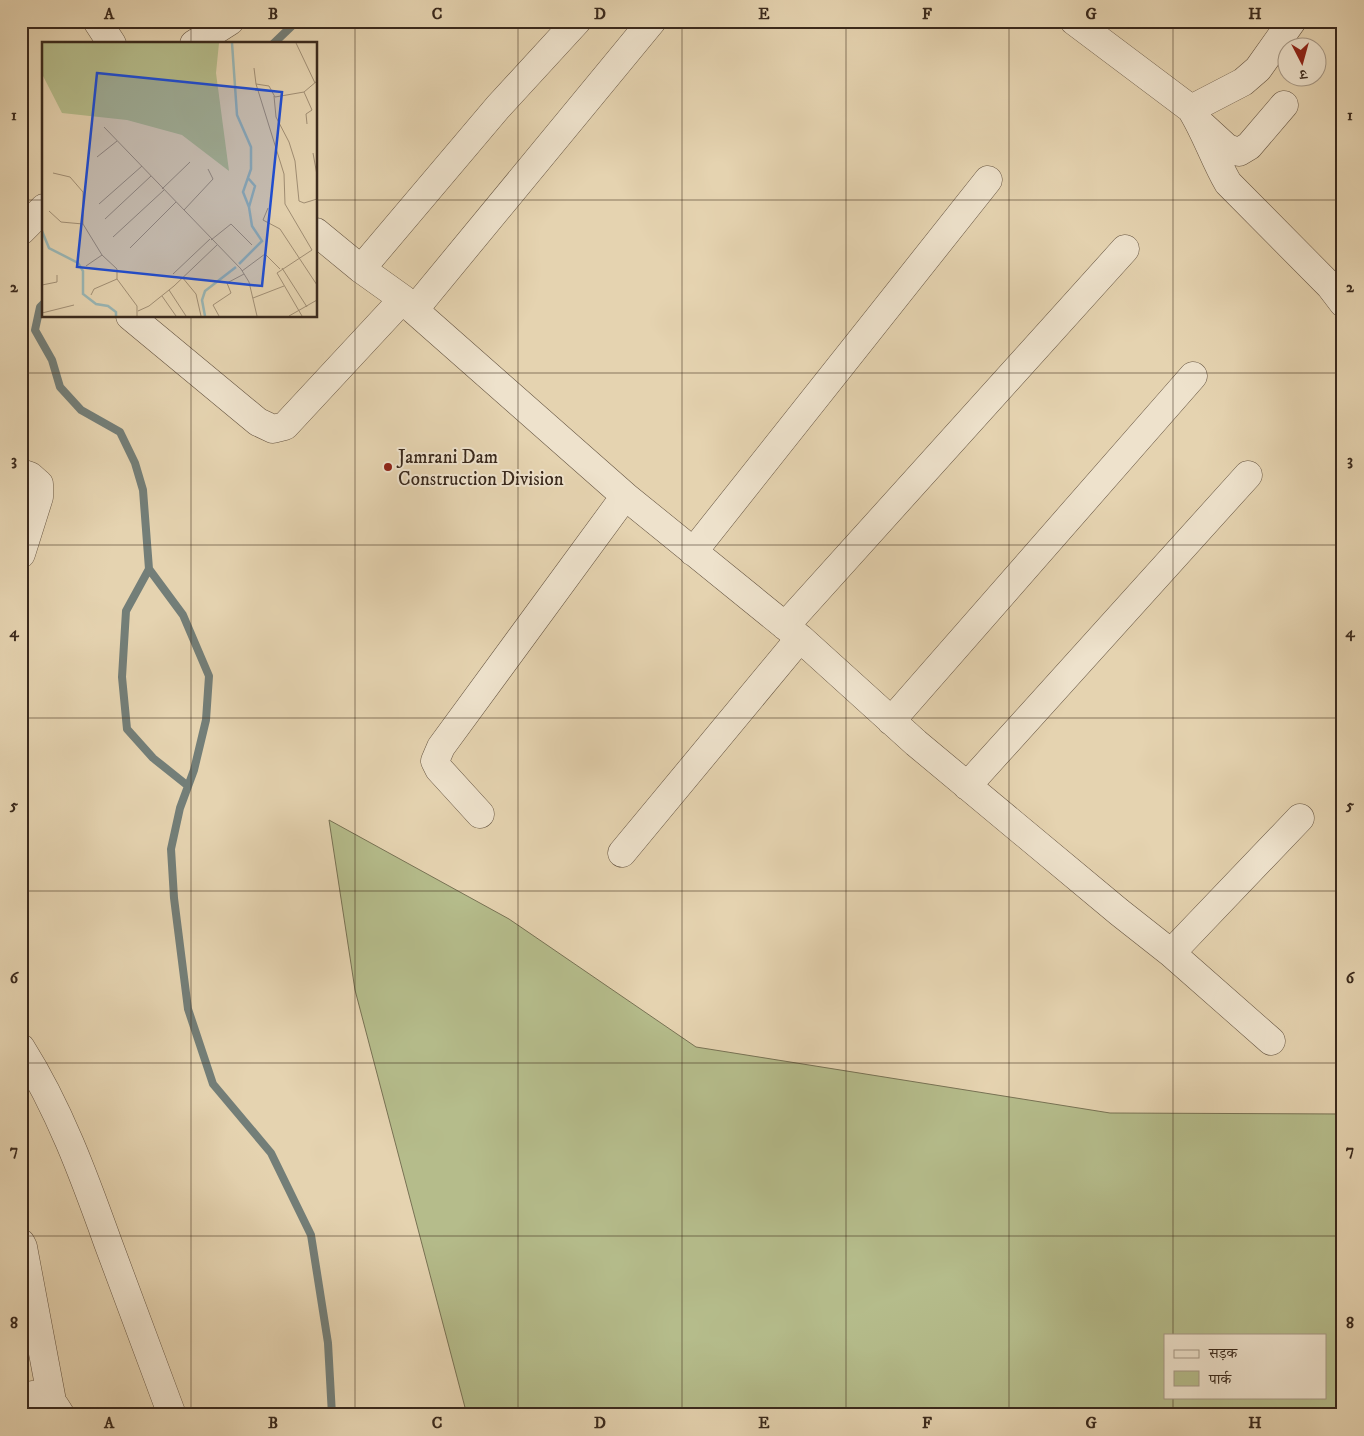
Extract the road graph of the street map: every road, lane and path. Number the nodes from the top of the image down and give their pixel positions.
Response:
1 (97, 21) edge
2 (230, 21) edge
3 (577, 21) edge
4 (652, 21) edge
5 (1074, 21) edge
6 (1292, 21) edge
7 (111, 42) edge
8 (197, 42) edge
9 (1284, 105) dead end
10 (1195, 116) junction
11 (988, 180) dead end
12 (42, 210) edge
13 (21, 231) edge
14 (318, 234) edge
15 (1125, 249) dead end
16 (361, 269) junction
17 (1343, 303) edge
18 (408, 304) junction
19 (132, 318) edge
20 (1193, 376) dead end
21 (21, 473) edge
22 (1248, 475) dead end
23 (625, 496) junction
24 (693, 552) junction
25 (21, 554) edge
26 (792, 632) junction
27 (891, 721) junction
28 (967, 786) junction
29 (480, 814) dead end
30 (1300, 818) dead end
31 (622, 853) dead end
32 (1171, 953) junction
33 (1271, 1041) dead end
34 (21, 1048) edge
35 (21, 1243) edge
36 (21, 1398) edge
37 (56, 1408) edge
38 (172, 1415) edge

1 - 7 street
2 - 8 street
3 - 16 street
4 - 18 street
5 - 10 street
6 - 10 street
9 - 10 street
10 - 17 street
11 - 24 street
12 - 13 street
14 - 16 street
15 - 26 street
16 - 18 street
18 - 19 street
18 - 23 street
20 - 27 street
21 - 25 street
22 - 28 street
23 - 24 street
23 - 29 street
24 - 26 street
26 - 27 street
26 - 31 street
27 - 28 street
28 - 32 street
30 - 32 street
32 - 33 street
34 - 38 street
35 - 37 street
36 - 37 street

